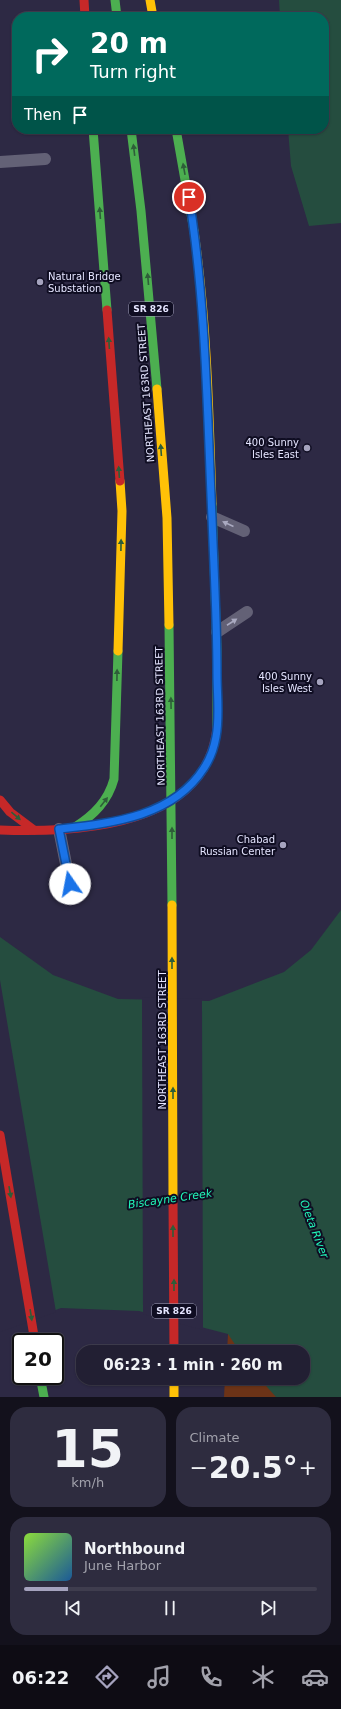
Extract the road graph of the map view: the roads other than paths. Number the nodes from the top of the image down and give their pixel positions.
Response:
1 (84, 0) edge
2 (115, 0) edge
3 (150, 0) edge
4 (85, 12) edge
5 (116, 12) edge
6 (152, 12) edge
7 (93, 134) edge
8 (132, 134) edge
9 (177, 134) edge
10 (45, 159) dead end
11 (0, 162) edge
12 (212, 517) junction
13 (244, 531) dead end
14 (247, 612) dead end
15 (217, 632) junction
16 (0, 800) edge
17 (74, 827) junction
18 (59, 829) junction
19 (0, 830) edge
20 (34, 830) junction
21 (70, 884) dead end
22 (0, 1135) edge
23 (33, 1333) edge
24 (174, 1345) edge
25 (42, 1385) edge
26 (174, 1385) edge
27 (44, 1397) edge
28 (174, 1397) edge

1 - 4 main road
2 - 5 main road
3 - 6 main road
17 -> 7 main road
24 -> 8 main road, NORTHEAST 163RD STREET / SR 826
12 -> 9 main road
10 - 11 lane
13 -> 12 lane
12 - 15 main road
15 -> 14 lane
15 - 17 main road
16 -> 20 main road
17 - 18 main road
18 - 20 main road
18 - 21 lane
19 - 20 main road
22 -> 23 main road
25 - 27 main road
26 - 28 main road

